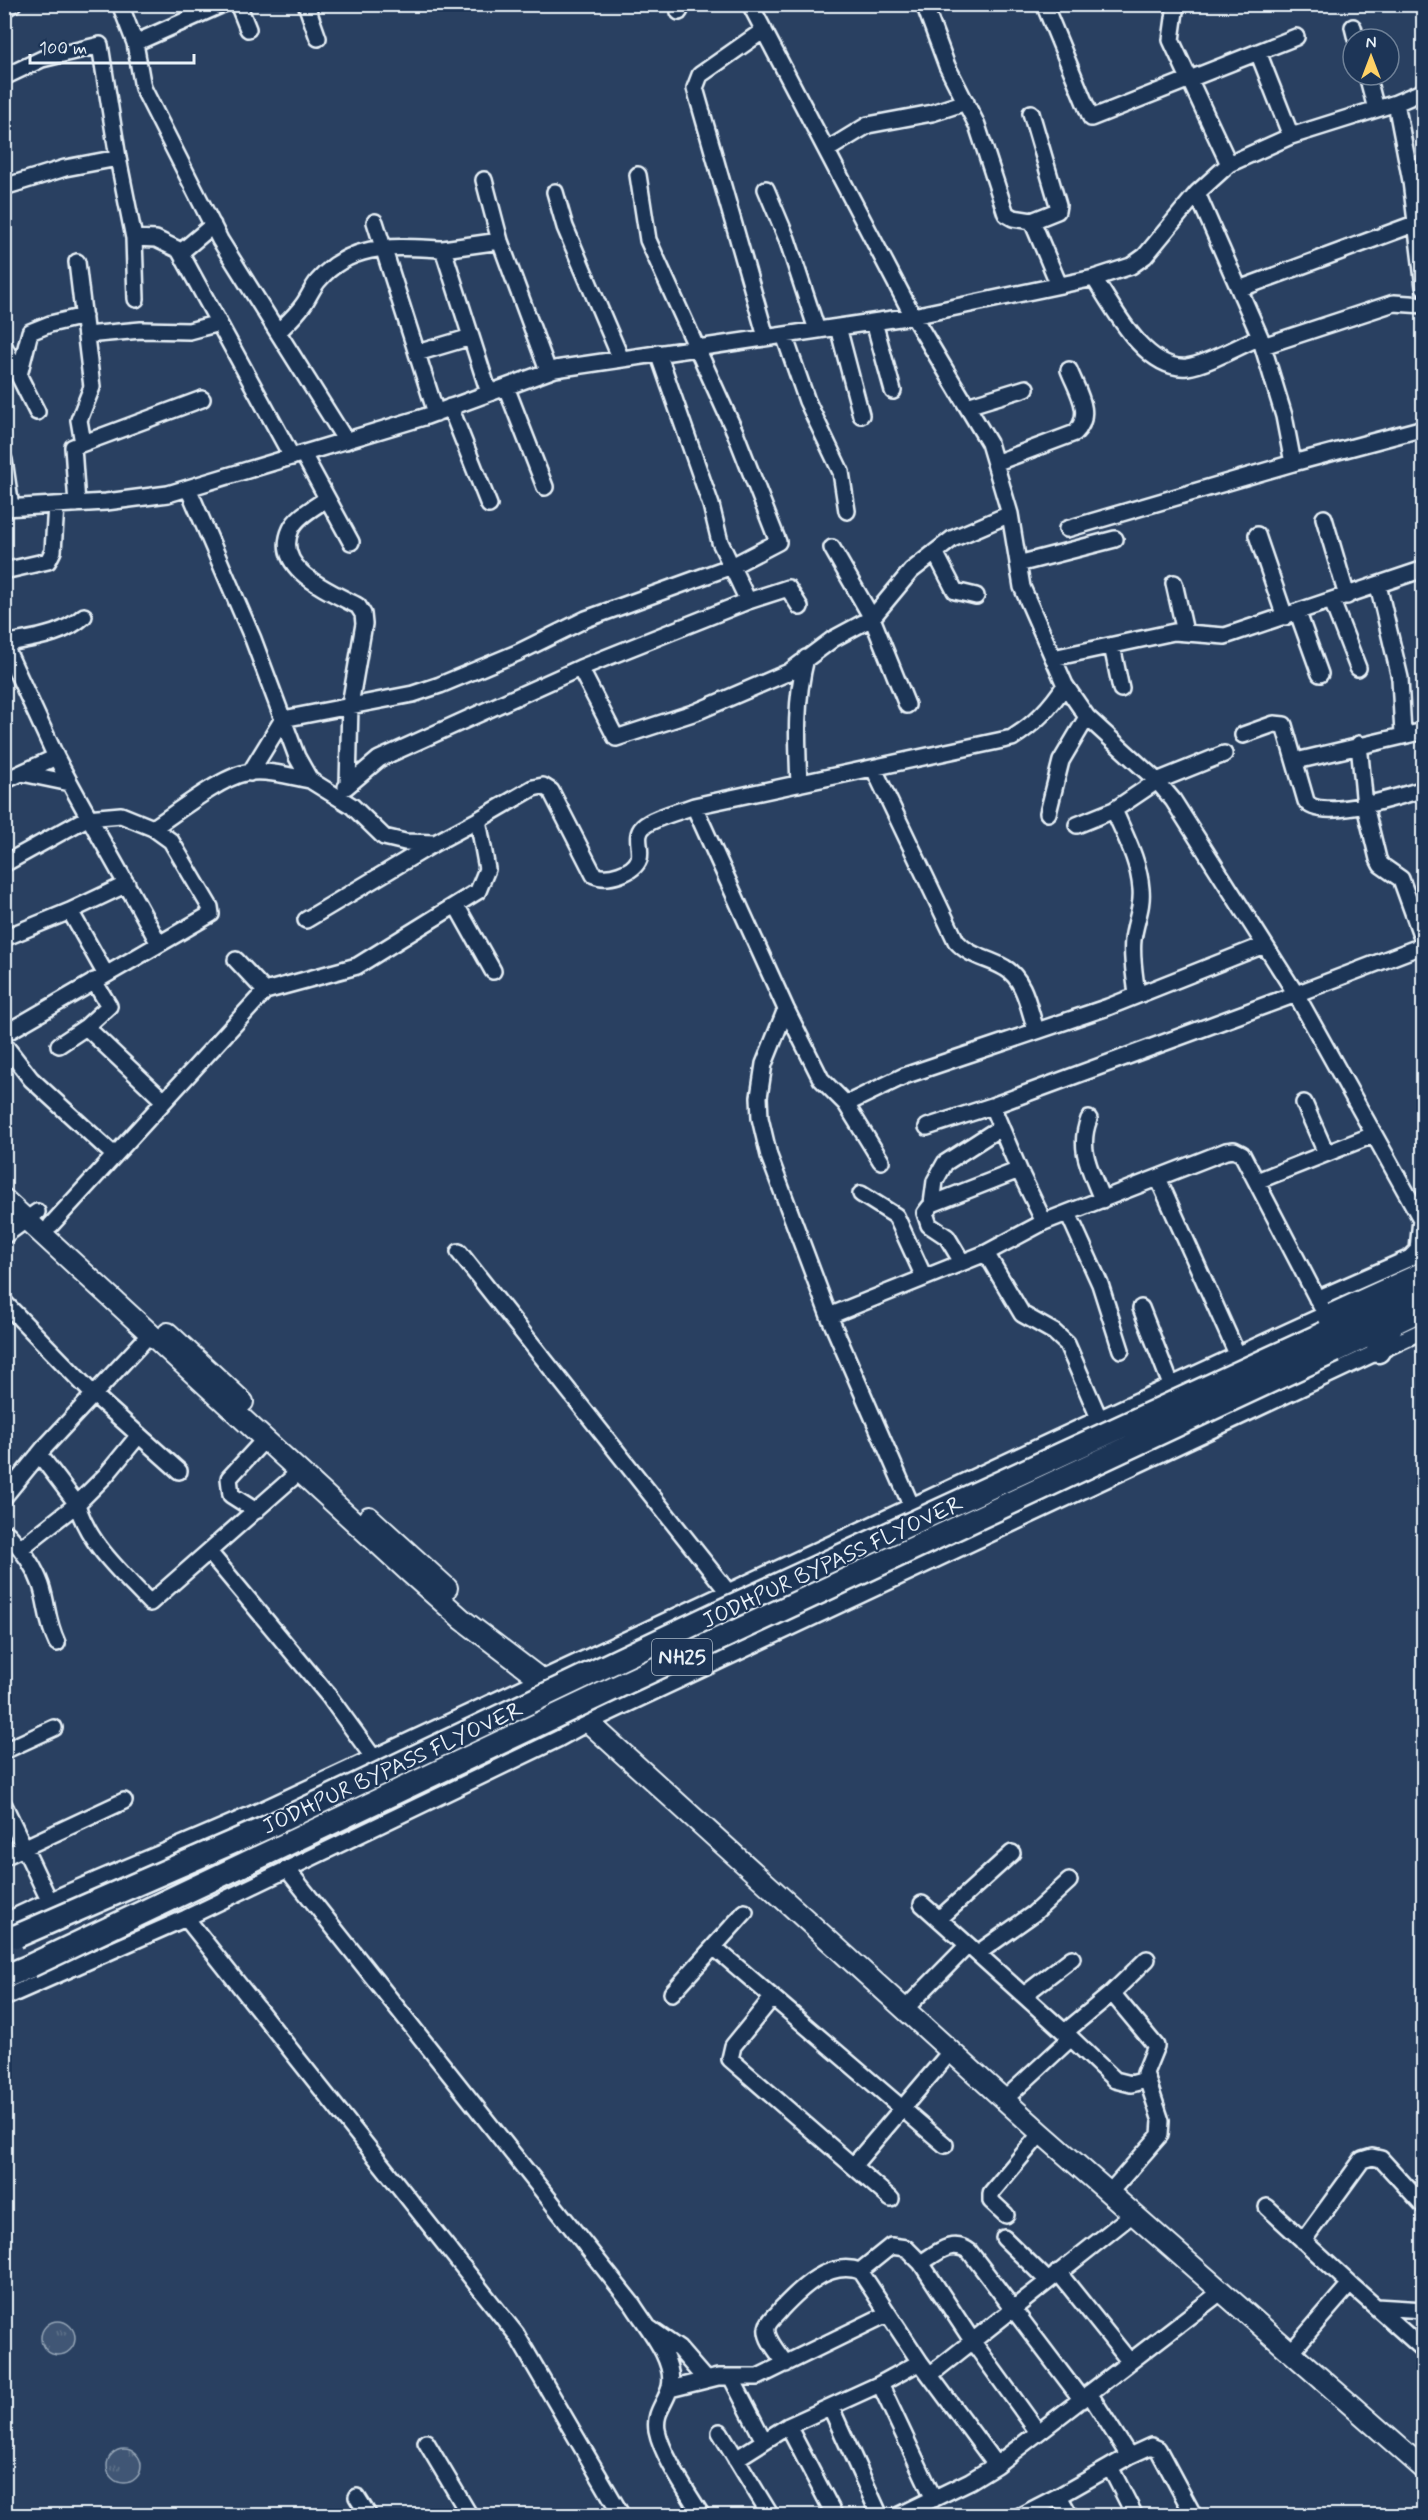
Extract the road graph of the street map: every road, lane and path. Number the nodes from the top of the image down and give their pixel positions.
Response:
1 (13, 4) edge
2 (120, 4) edge
3 (223, 4) edge
4 (238, 4) edge
5 (306, 4) edge
6 (750, 4) edge
7 (924, 4) edge
8 (1044, 4) edge
9 (1176, 4) edge
10 (4, 9) edge
11 (248, 29) dead end
12 (764, 30) junction
13 (1296, 37) dead end
14 (318, 38) dead end
15 (135, 43) junction
16 (1258, 52) junction
17 (4, 77) edge
18 (1189, 79) junction
19 (1370, 87) edge
20 (1424, 91) edge
21 (966, 102) junction
22 (1396, 103) junction
23 (1376, 109) junction
24 (1031, 113) dead end
25 (1291, 136) junction
26 (827, 150) junction
27 (118, 158) junction
28 (1229, 164) junction
29 (638, 175) dead end
30 (484, 180) dead end
31 (4, 187) edge
32 (766, 189) dead end
33 (555, 192) dead end
34 (1197, 193) junction
35 (1032, 221) junction
36 (375, 222) dead end
37 (1417, 223) junction
38 (213, 225) junction
39 (134, 238) junction
40 (500, 241) junction
41 (383, 246) junction
42 (443, 249) junction
43 (179, 250) junction
44 (77, 262) dead end
45 (1094, 278) junction
46 (1059, 285) junction
47 (1424, 287) edge
48 (1239, 289) junction
49 (136, 299) dead end
50 (1424, 305) edge
51 (84, 316) junction
52 (913, 316) junction
53 (874, 321) junction
54 (219, 323) junction
55 (838, 327) junction
56 (817, 330) junction
57 (278, 332) junction
58 (86, 335) junction
59 (784, 335) junction
60 (471, 337) junction
61 (766, 337) junction
62 (1261, 341) junction
63 (4, 346) edge
64 (694, 348) junction
65 (417, 353) junction
66 (658, 353) junction
67 (621, 359) junction
68 (1069, 370) dead end
69 (548, 371) junction
70 (19, 375) junction
71 (506, 387) junction
72 (1026, 388) dead end
73 (893, 391) dead end
74 (489, 393) junction
75 (202, 399) dead end
76 (967, 406) junction
77 (443, 410) junction
78 (37, 412) dead end
79 (861, 415) dead end
80 (1424, 428) edge
81 (346, 441) junction
82 (83, 443) junction
83 (297, 455) junction
84 (4, 460) edge
85 (995, 463) junction
86 (1293, 463) junction
87 (545, 487) dead end
88 (188, 488) junction
89 (326, 499) junction
90 (76, 504) junction
91 (56, 505) junction
92 (489, 505) dead end
93 (8, 508) edge
94 (847, 510) dead end
95 (1010, 514) junction
96 (1324, 518) dead end
97 (1067, 529) dead end
98 (1257, 535) dead end
99 (1115, 539) dead end
100 (351, 543) dead end
101 (832, 548) dead end
102 (935, 552) junction
103 (1018, 564) junction
104 (732, 567) junction
105 (1424, 570) edge
106 (4, 571) edge
107 (1174, 583) dead end
108 (1378, 585) junction
109 (976, 596) dead end
110 (1347, 596) junction
111 (748, 601) junction
112 (1332, 601) junction
113 (800, 607) dead end
114 (1292, 615) junction
115 (84, 616) dead end
116 (872, 618) junction
117 (1185, 632) junction
118 (1112, 646) junction
119 (806, 658) junction
120 (1053, 658) junction
121 (580, 668) junction
122 (1358, 668) dead end
123 (1320, 674) dead end
124 (1065, 685) junction
125 (1121, 689) dead end
126 (350, 705) junction
127 (907, 705) dead end
128 (1087, 717) junction
129 (283, 720) junction
130 (1424, 731) edge
131 (1403, 734) junction
132 (1243, 735) dead end
133 (1359, 744) junction
134 (1224, 754) dead end
135 (56, 757) junction
136 (1296, 761) junction
137 (874, 769) junction
138 (22, 773) junction
139 (250, 773) junction
140 (310, 780) junction
141 (4, 781) edge
142 (1157, 781) junction
143 (70, 783) junction
144 (799, 784) junction
145 (1424, 789) edge
146 (343, 790) junction
147 (694, 806) junction
148 (1365, 806) junction
149 (1114, 810) junction
150 (1048, 813) dead end
151 (87, 818) junction
152 (478, 820) junction
153 (1077, 825) dead end
154 (153, 828) junction
155 (435, 843) junction
156 (4, 864) edge
157 (127, 884) junction
158 (456, 905) junction
159 (70, 911) junction
160 (306, 920) dead end
161 (4, 938) edge
162 (159, 944) junction
163 (1424, 944) edge
164 (1264, 945) junction
165 (236, 960) dead end
166 (493, 971) dead end
167 (100, 977) junction
168 (265, 991) junction
169 (1296, 994) junction
170 (1137, 995) junction
171 (786, 1009) junction
172 (86, 1028) junction
173 (1036, 1030) junction
174 (4, 1034) edge
175 (4, 1044) edge
176 (59, 1045) dead end
177 (163, 1100) junction
178 (1304, 1103) dead end
179 (846, 1104) junction
180 (992, 1106) junction
181 (1089, 1119) dead end
182 (927, 1127) dead end
183 (1001, 1127) junction
184 (1373, 1135) junction
185 (1326, 1153) junction
186 (114, 1155) junction
187 (881, 1161) dead end
188 (1019, 1170) junction
189 (1158, 1178) junction
190 (1257, 1181) junction
191 (4, 1183) edge
192 (861, 1194) dead end
193 (4, 1199) edge
194 (1102, 1200) junction
195 (932, 1204) junction
196 (1068, 1213) junction
197 (38, 1219) junction
198 (1044, 1222) junction
199 (4, 1236) edge
200 (459, 1252) dead end
201 (986, 1253) junction
202 (962, 1262) junction
203 (1424, 1269) edge
204 (924, 1277) junction
205 (1424, 1288) edge
206 (1317, 1299) junction
207 (1349, 1303) junction
208 (1141, 1308) dead end
209 (1424, 1308) edge
210 (7, 1309) edge
211 (1389, 1314) junction
212 (829, 1316) junction
213 (1424, 1330) edge
214 (1328, 1332) junction
215 (150, 1334) junction
216 (1121, 1350) dead end
217 (1378, 1351) junction
218 (1237, 1354) junction
219 (1171, 1385) junction
220 (93, 1394) junction
221 (1099, 1418) junction
222 (139, 1435) junction
223 (264, 1440) junction
224 (39, 1454) junction
225 (179, 1471) dead end
226 (299, 1472) junction
227 (4, 1497) edge
228 (77, 1504) junction
229 (911, 1505) junction
230 (256, 1510) junction
231 (8, 1534) dead end
232 (21, 1548) junction
233 (209, 1552) junction
234 (728, 1592) junction
235 (57, 1643) dead end
236 (503, 1648) junction
237 (542, 1680) junction
238 (587, 1723) junction
239 (54, 1728) dead end
240 (4, 1751) edge
241 (373, 1757) junction
242 (124, 1801) dead end
243 (4, 1805) edge
244 (26, 1847) junction
245 (1012, 1853) dead end
246 (4, 1857) edge
247 (287, 1869) junction
248 (1069, 1881) dead end
249 (50, 1900) junction
250 (922, 1904) dead end
251 (745, 1912) dead end
252 (186, 1918) junction
253 (939, 1919) junction
254 (9, 1934) edge
255 (715, 1948) junction
256 (973, 1949) junction
257 (1072, 1958) dead end
258 (1148, 1959) dead end
259 (4, 1977) edge
260 (672, 1993) dead end
261 (1112, 1993) junction
262 (1024, 1995) junction
263 (4, 1998) edge
264 (772, 1998) junction
265 (905, 2009) junction
266 (1068, 2035) junction
267 (951, 2051) junction
268 (1146, 2080) junction
269 (1005, 2099) junction
270 (902, 2109) junction
271 (1041, 2133) junction
272 (945, 2145) dead end
273 (854, 2164) junction
274 (1110, 2192) junction
275 (891, 2199) dead end
276 (1424, 2206) edge
277 (1267, 2207) dead end
278 (1134, 2213) junction
279 (1006, 2215) dead end
280 (1004, 2238) dead end
281 (1304, 2241) junction
282 (921, 2263) junction
283 (860, 2271) junction
284 (1053, 2276) junction
285 (1350, 2284) junction
286 (1222, 2291) junction
287 (1376, 2307) junction
288 (1011, 2308) junction
289 (1424, 2310) edge
290 (887, 2314) junction
291 (646, 2327) junction
292 (973, 2342) junction
293 (1424, 2350) edge
294 (1292, 2351) junction
295 (920, 2362) junction
296 (1130, 2362) junction
297 (786, 2364) junction
298 (931, 2374) junction
299 (731, 2378) junction
300 (705, 2379) junction
301 (880, 2384) junction
302 (669, 2389) junction
303 (1086, 2397) junction
304 (831, 2408) junction
305 (788, 2426) junction
306 (720, 2432) dead end
307 (1038, 2432) junction
308 (764, 2441) junction
309 (426, 2442) dead end
310 (1129, 2456) junction
311 (736, 2458) junction
312 (996, 2465) junction
313 (1110, 2467) junction
314 (1424, 2469) edge
315 (1059, 2496) junction
316 (357, 2497) dead end
317 (934, 2499) junction
318 (369, 2516) edge
319 (470, 2516) edge
320 (622, 2516) edge
321 (702, 2516) edge
322 (771, 2516) edge
323 (835, 2516) edge
324 (880, 2516) edge
325 (898, 2516) edge
326 (1020, 2516) edge
327 (1070, 2516) edge
328 (1135, 2516) edge
329 (1194, 2516) edge

1 - 10 street
2 - 15 street
3 - 15 street
4 - 11 street
5 - 14 street
6 - 12 street
7 - 21 street
8 - 18 street
9 - 18 street
12 - 26 street
12 - 61 street
13 - 16 street
15 - 38 street
16 - 18 street
16 - 25 street
17 - 27 street
18 - 28 street
19 - 23 street
20 - 22 street
21 - 26 street
21 - 35 street
22 - 23 street
22 - 37 street
23 - 25 street
24 - 35 street
25 - 28 street
26 - 52 street
27 - 31 street
27 - 39 street
28 - 34 street
29 - 64 street
30 - 40 street
32 - 56 street
33 - 67 street
34 - 45 street
34 - 48 street
35 - 46 street
36 - 41 street
37 - 47 street
37 - 48 street
38 - 43 street
38 - 57 street
39 - 43 street
39 - 49 street
40 - 42 street
40 - 69 street
41 - 42 street
41 - 57 street
41 - 65 street
42 - 60 street
43 - 54 street
44 - 51 street
45 - 46 street
45 - 62 street
46 - 52 street
48 - 62 street
50 - 62 street
51 - 58 street
51 - 70 street
52 - 53 street
52 - 76 street
53 - 55 street
53 - 73 street
54 - 58 street
54 - 83 street
55 - 56 street
55 - 79 street
56 - 59 street
57 - 81 street
58 - 82 street
59 - 61 street
59 - 94 street
60 - 65 street
60 - 74 street
61 - 64 street
62 - 86 street
63 - 70 street
64 - 66 street
64 - 104 street
65 - 77 street
66 - 67 street
66 - 104 street
67 - 69 street
68 - 85 street
69 - 71 street
70 - 78 street
71 - 74 street
71 - 87 street
72 - 76 street
74 - 77 street
75 - 82 street
76 - 85 street
77 - 81 street
77 - 92 street
80 - 86 street
81 - 83 street
82 - 90 street
83 - 88 street
83 - 89 street
84 - 93 street
85 - 95 street
86 - 97 street
88 - 90 street
88 - 129 street
89 - 100 street
89 - 126 street
90 - 91 street
91 - 93 street
91 - 106 street
95 - 102 street
95 - 103 street
96 - 110 street
98 - 114 street
99 - 103 street
101 - 116 street
102 - 109 street
102 - 116 street
103 - 120 street
104 - 111 street
104 - 126 street
105 - 108 street
107 - 117 street
108 - 110 street
108 - 131 street
110 - 112 street
111 - 113 street
111 - 121 street
112 - 114 street
112 - 122 street
114 - 117 street
114 - 123 street
115 - 135 street
116 - 119 street
116 - 127 street
117 - 118 street
118 - 120 street
118 - 125 street
119 - 121 street
119 - 144 street
120 - 124 street
121 - 146 street
124 - 128 street
124 - 137 street
126 - 129 street
126 - 146 street
128 - 142 street
128 - 150 street
129 - 139 street
129 - 140 street
130 - 131 street
131 - 133 street
132 - 136 street
133 - 136 street
133 - 148 street
134 - 142 street
135 - 138 street
135 - 143 street
136 - 148 street
137 - 144 street
137 - 173 street
138 - 141 street
138 - 143 street
139 - 140 street
139 - 154 street
140 - 146 street
142 - 149 street
142 - 164 street
143 - 151 street
144 - 147 street
145 - 148 street
146 - 155 street
147 - 152 street
147 - 171 street
148 - 163 street
149 - 153 street
149 - 170 street
151 - 154 street
151 - 156 street
151 - 157 street
152 - 155 street
152 - 158 street
154 - 162 street
155 - 160 street
157 - 159 street
157 - 162 street
158 - 166 street
158 - 168 street
159 - 161 street
159 - 167 street
162 - 167 street
163 - 169 street
164 - 169 street
164 - 170 street
165 - 168 street
167 - 172 street
167 - 174 street
168 - 177 street
169 - 180 street
169 - 184 street
170 - 173 street
171 - 179 street
171 - 212 street
172 - 176 street
172 - 177 street
173 - 179 street
175 - 186 street
177 - 186 street
178 - 185 street
179 - 187 street
180 - 182 street
180 - 183 street
181 - 194 street
183 - 188 street
183 - 195 street
184 - 185 street
184 - 206 street
185 - 190 street
186 - 197 street
188 - 195 street
188 - 198 street
189 - 190 street
189 - 194 street
189 - 218 street
190 - 206 street
191 - 197 main road
192 - 204 street
193 - 197 main road
194 - 196 street
195 - 202 street
196 - 198 street
196 - 216 street
197 - 199 street
197 - 215 main road
197 - 236 main road
198 - 201 street
200 - 234 street
201 - 202 street
201 - 221 street
202 - 204 street
203 - 207 street
204 - 212 street
205 - 211 highway, NH25
206 - 214 street
207 - 211 highway
207 - 214 street
208 - 219 street
209 - 211 highway, NH25
210 - 220 street
211 - 214 highway, JODHPUR BYPASS FLYOVER / NH25
211 - 217 highway
212 - 229 street
213 - 217 street
214 - 218 street
214 - 254 highway, JODHPUR BYPASS FLYOVER / NH25, bridge
214 - 259 highway, JODHPUR BYPASS FLYOVER / NH25, bridge
215 - 220 street
215 - 223 main road
217 - 238 street
218 - 219 street
219 - 221 street
220 - 222 street
220 - 224 street
221 - 229 street
222 - 225 street
222 - 228 street
223 - 226 main road
223 - 230 street
224 - 227 street
224 - 228 street
226 - 230 street
226 - 236 main road
228 - 232 street
228 - 233 street
229 - 234 street
230 - 233 street
231 - 232 street
232 - 235 street
233 - 241 street
234 - 237 street
236 - 237 main road
237 - 238 main road
237 - 241 street
238 - 247 street
238 - 265 main road
239 - 240 street
241 - 249 street
242 - 244 street
243 - 244 street
244 - 246 street
244 - 249 street
245 - 253 street
247 - 252 street
247 - 291 street
248 - 256 street
249 - 254 street
250 - 253 street
251 - 255 street
252 - 263 street
252 - 320 street
253 - 256 street
255 - 260 street
255 - 264 street
256 - 262 street
256 - 265 street
257 - 262 street
258 - 261 street
261 - 266 street
261 - 268 street
262 - 266 street
264 - 270 street
264 - 273 street
265 - 267 main road
266 - 268 street
266 - 269 street
267 - 269 main road
267 - 270 street
268 - 274 street
269 - 271 main road
270 - 272 street
270 - 273 street
271 - 274 main road
271 - 279 street
273 - 275 street
274 - 278 main road
276 - 281 street
277 - 281 street
278 - 284 street
278 - 286 main road
280 - 284 street
281 - 285 street
282 - 283 street
282 - 288 street
282 - 292 street
283 - 290 street
283 - 297 street
284 - 288 street
284 - 296 street
285 - 287 street
285 - 294 street
286 - 294 main road
286 - 296 street
287 - 289 street
287 - 293 street
288 - 292 street
288 - 303 street
290 - 295 street
290 - 297 street
291 - 300 street
291 - 302 street
292 - 298 street
292 - 307 street
294 - 314 main road
295 - 298 street
295 - 301 street
296 - 303 street
297 - 299 street
298 - 312 street
299 - 300 street
299 - 308 street
300 - 302 street
301 - 304 street
301 - 317 street
302 - 321 street
303 - 307 street
303 - 310 street
304 - 305 street
304 - 324 street
305 - 308 street
305 - 323 street
306 - 311 street
307 - 312 street
308 - 311 street
309 - 319 street
310 - 313 street
310 - 329 street
311 - 322 street
312 - 317 street
313 - 315 street
313 - 328 street
315 - 326 street
315 - 327 street
316 - 318 street
317 - 325 street

